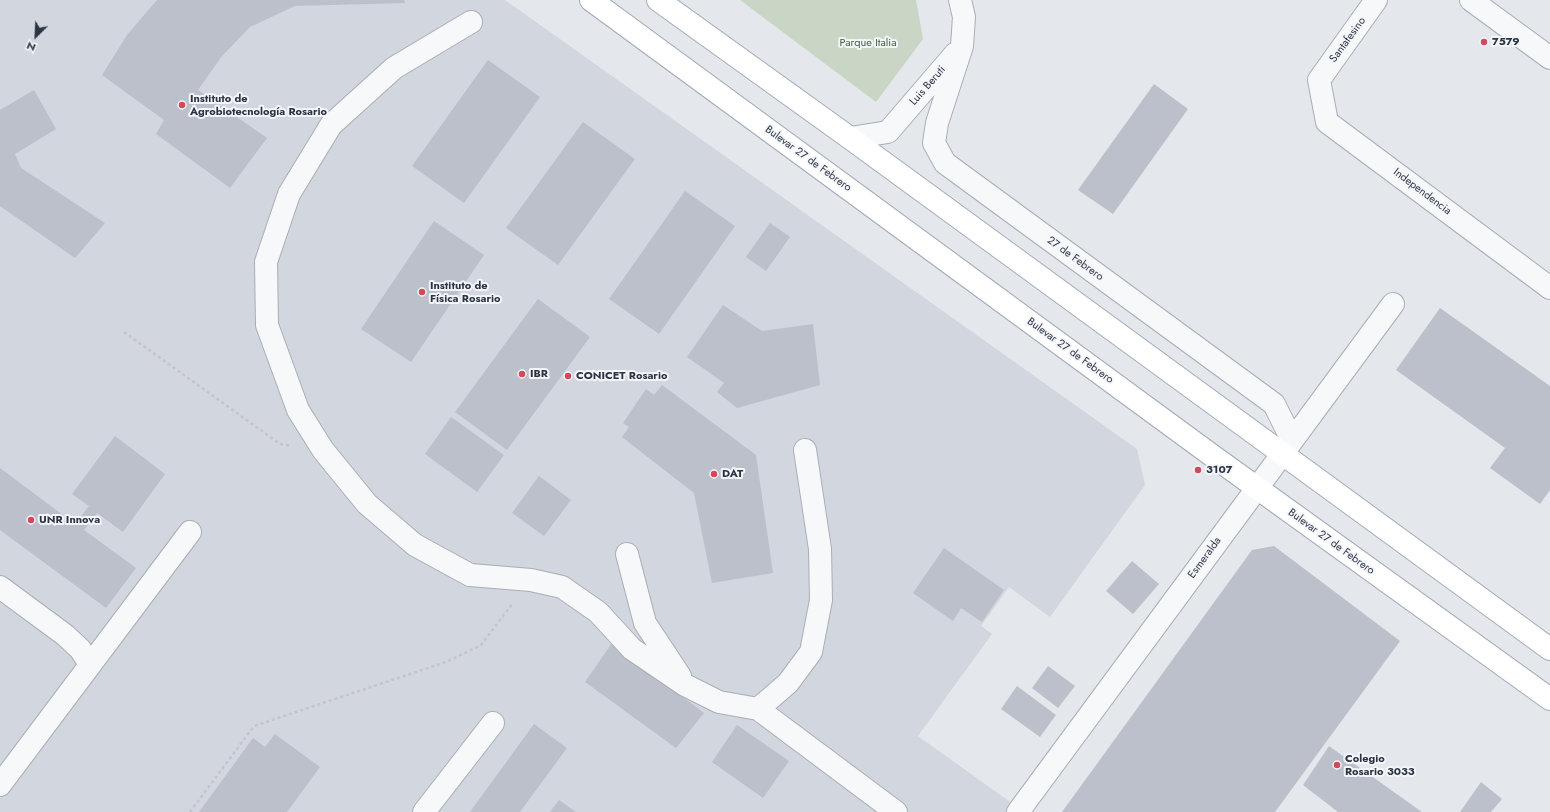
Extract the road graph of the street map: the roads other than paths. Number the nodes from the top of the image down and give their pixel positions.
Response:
1 (591, 0) edge
2 (658, 0) edge
3 (960, 0) edge
4 (1376, 0) edge
5 (1471, 0) edge
6 (471, 22) dead end
7 (962, 46) junction
8 (1550, 58) edge
9 (1319, 80) joint
10 (850, 138) junction
11 (1550, 288) edge
12 (1394, 304) dead end
13 (1287, 447) junction
14 (804, 450) dead end
15 (1257, 488) junction
16 (190, 532) dead end
17 (627, 554) dead end
18 (0, 587) edge
19 (1550, 649) edge
20 (90, 664) junction
21 (685, 685) junction
22 (1550, 699) edge
23 (758, 709) junction
24 (493, 723) dead end
25 (0, 785) edge
26 (424, 812) edge
27 (896, 812) edge
28 (1018, 812) edge

1 - 15 main road, Bulevar 27 de Febrero
2 - 10 main road
3 - 7 street
4 - 9 street, Santafesino
5 - 8 street
6 - 21 street
7 - 10 street, Luis Beruti
7 - 13 street, 27 de Febrero
9 - 11 street, Independencia
10 - 13 main road
12 - 13 street, Esmeralda
13 - 15 street, Esmeralda
13 - 19 main road
14 - 23 street
15 - 22 main road, Bulevar 27 de Febrero
15 - 28 street, Esmeralda
16 - 20 street
17 - 21 street
18 - 20 street
20 - 25 street
21 - 23 street
23 - 27 street
24 - 26 street

